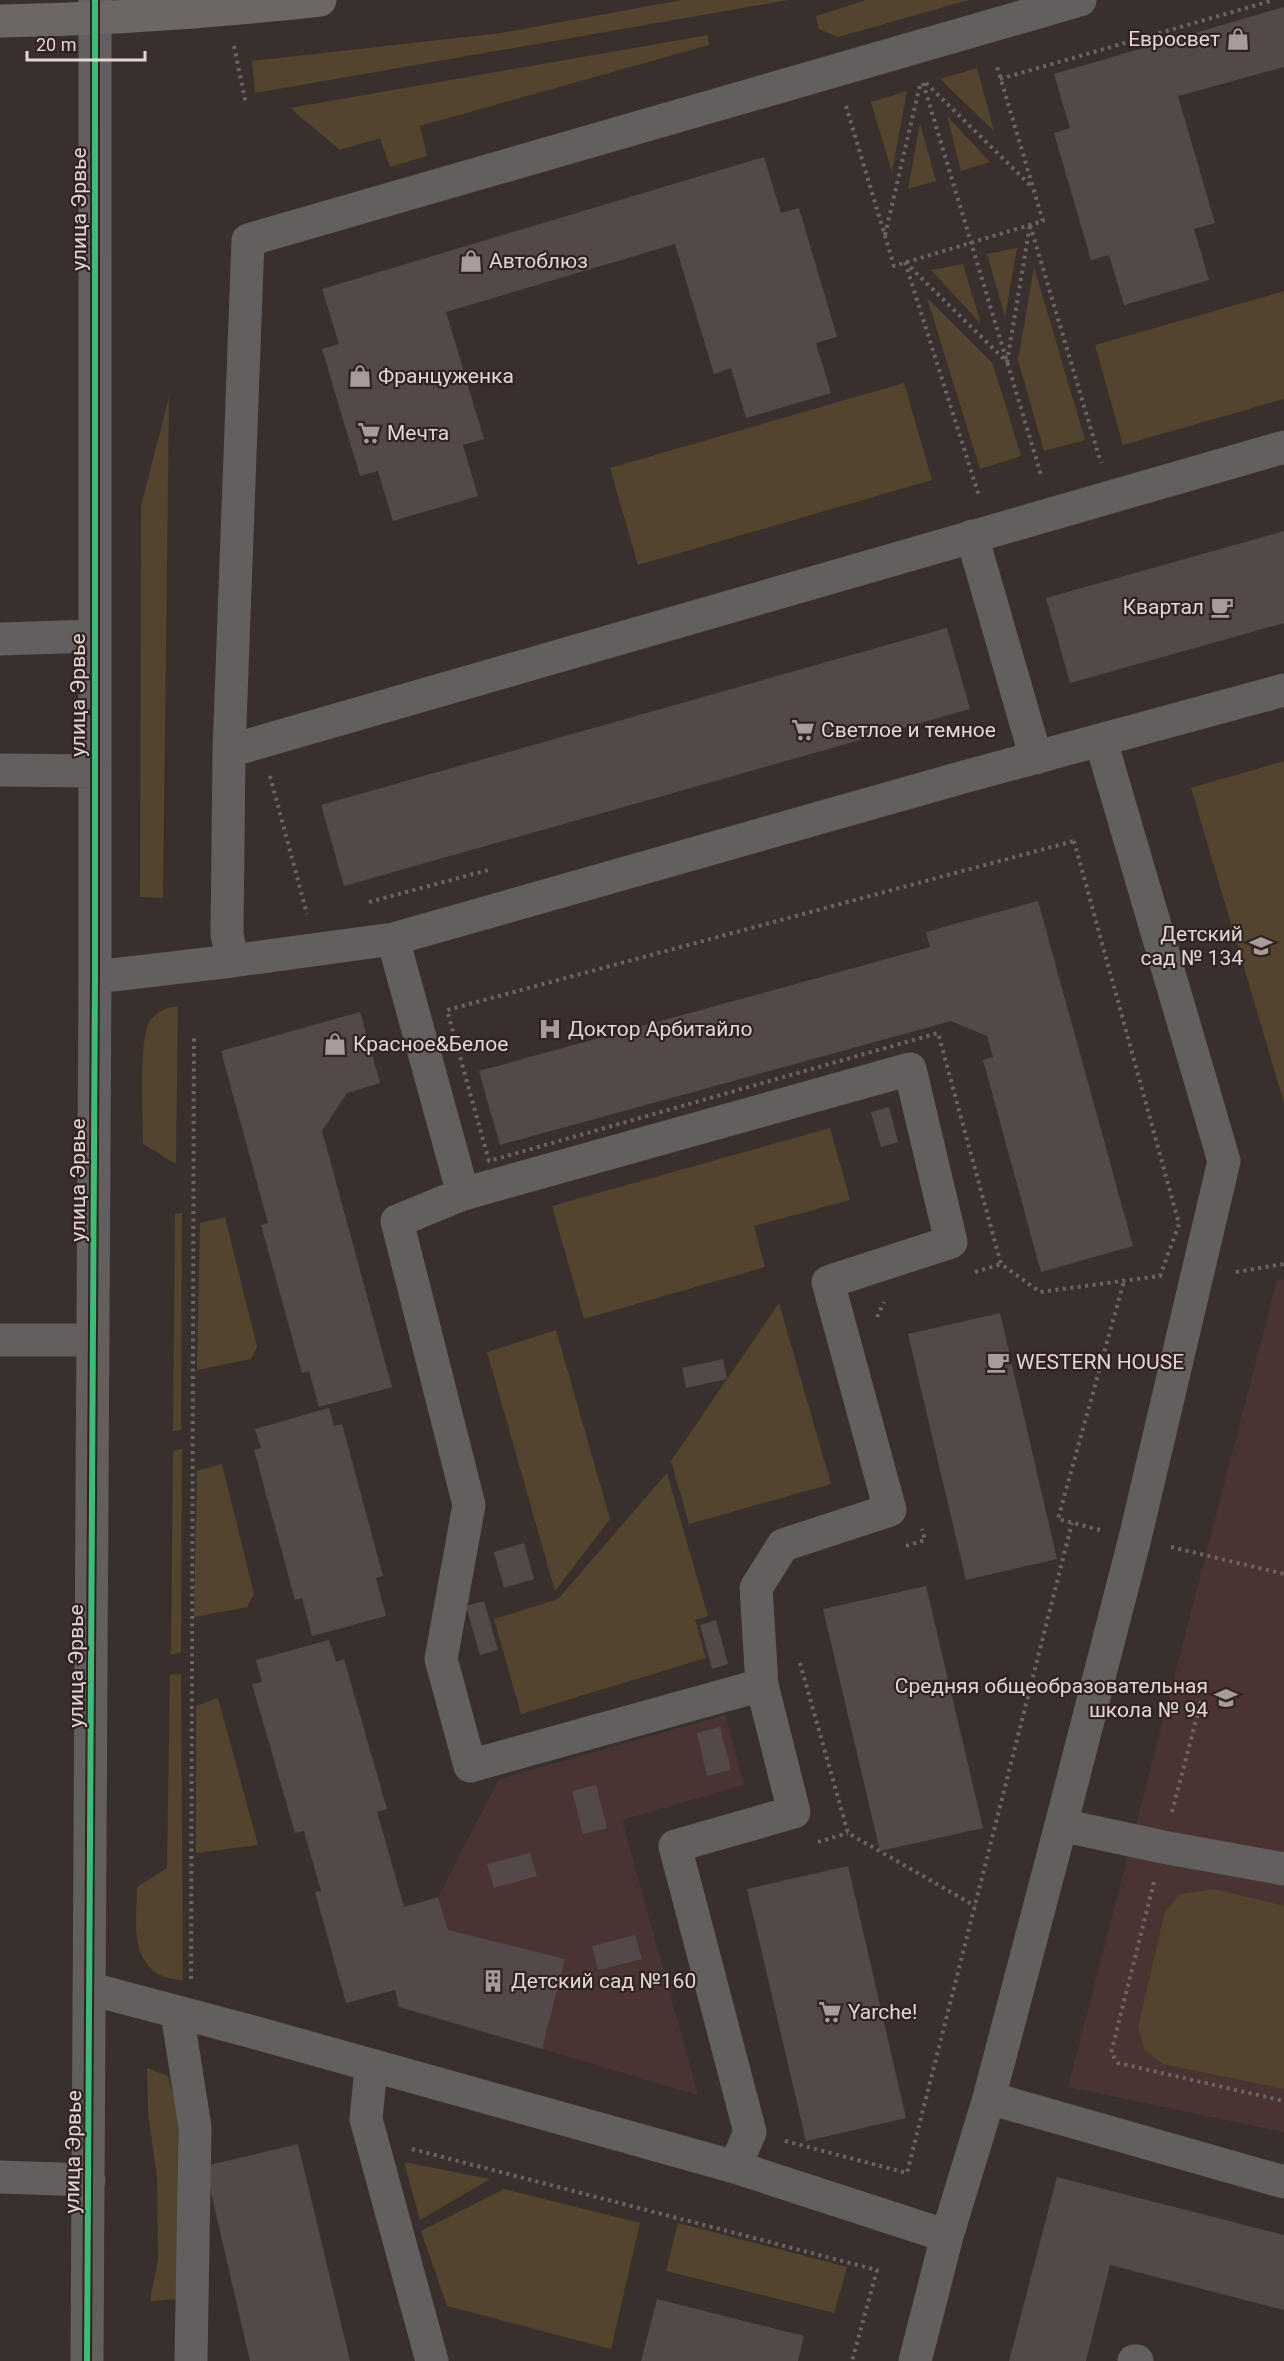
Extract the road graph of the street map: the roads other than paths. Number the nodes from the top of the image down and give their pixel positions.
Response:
1 (320, 0) edge
2 (1080, 0) edge
3 (95, 10) edge
4 (0, 21) edge
5 (1284, 447) edge
6 (981, 533) junction
7 (95, 636) junction
8 (0, 639) edge
9 (1284, 690) edge
10 (1101, 741) junction
11 (229, 751) junction
12 (1036, 758) junction
13 (0, 770) edge
14 (95, 771) junction
15 (393, 939) junction
16 (232, 961) junction
17 (95, 977) junction
18 (463, 1194) junction
19 (0, 1340) edge
20 (93, 1340) junction
21 (762, 1685) junction
22 (1061, 1825) junction
23 (1284, 1869) edge
24 (91, 1989) junction
25 (177, 2013) junction
26 (371, 2067) junction
27 (989, 2098) junction
28 (735, 2167) junction
29 (0, 2177) edge
30 (89, 2180) junction
31 (1284, 2182) edge
32 (947, 2236) junction
33 (87, 2361) edge
34 (191, 2361) edge
35 (432, 2361) edge
36 (915, 2361) edge

1 - 3 main road
2 - 11 street
3 - 4 main road
3 - 7 street, улица Эрвье
5 - 6 street
6 - 11 street
6 - 12 street
7 - 8 street
7 - 14 street, улица Эрвье
9 - 10 street
10 - 12 street
10 - 22 street
11 - 16 street
12 - 15 street
13 - 14 street
14 - 17 street, улица Эрвье
15 - 16 street
15 - 18 street
16 - 17 street
17 - 20 street, улица Эрвье
18 - 21 street
18 - 21 street
19 - 20 street
20 - 24 street, улица Эрвье
21 - 28 street
22 - 23 street
22 - 27 street
24 - 25 street
24 - 30 street, улица Эрвье
25 - 26 street
25 - 34 street
26 - 28 street
26 - 35 street
27 - 31 street
27 - 32 street
28 - 32 street
29 - 30 street
30 - 33 street, улица Эрвье
32 - 36 street

